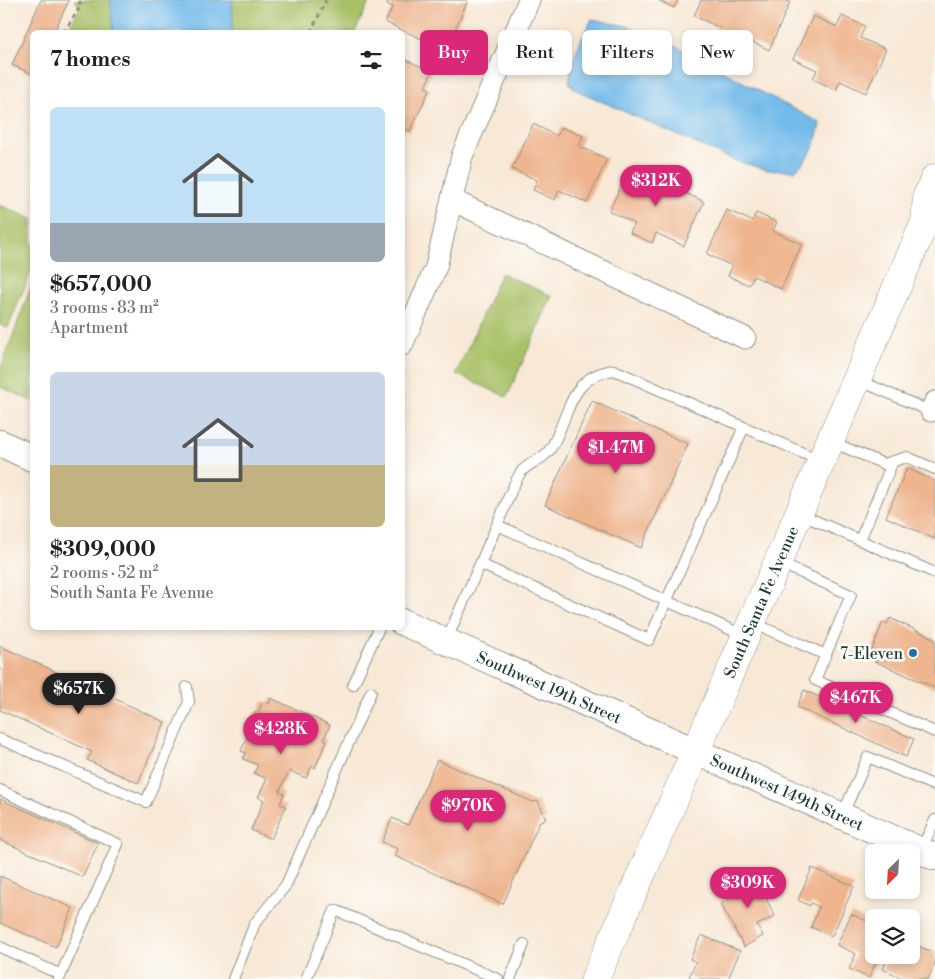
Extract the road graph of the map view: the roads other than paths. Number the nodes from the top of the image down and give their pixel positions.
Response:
1 (529, 0) edge
2 (935, 178) edge
3 (452, 200) junction
4 (931, 220) edge
5 (405, 338) edge
6 (745, 338) dead end
7 (857, 379) junction
8 (934, 409) edge
9 (744, 427) junction
10 (0, 443) edge
11 (826, 451) junction
12 (30, 457) edge
13 (893, 461) junction
14 (935, 469) edge
15 (799, 514) junction
16 (497, 525) junction
17 (860, 540) junction
18 (778, 563) junction
19 (480, 564) junction
20 (935, 572) edge
21 (666, 602) junction
22 (405, 623) edge
23 (749, 629) junction
24 (378, 630) edge
25 (446, 642) junction
26 (826, 655) junction
27 (353, 685) dead end
28 (187, 687) dead end
29 (371, 692) dead end
30 (935, 732) edge
31 (0, 739) edge
32 (696, 751) junction
33 (935, 786) edge
34 (0, 790) edge
35 (841, 817) junction
36 (935, 820) edge
37 (928, 854) edge
38 (524, 944) dead end
39 (0, 947) edge
40 (60, 977) edge
41 (233, 979) edge
42 (306, 979) edge
43 (498, 979) edge
44 (510, 979) edge
45 (594, 979) edge

1 - 3 street
2 - 4 main road, South Santa Fe Avenue
3 - 5 street
3 - 6 street
4 - 7 main road, South Santa Fe Avenue
7 - 8 lane
7 - 11 main road, South Santa Fe Avenue
9 - 11 lane
9 - 16 lane
9 - 21 lane
10 - 12 street
11 - 13 lane
11 - 15 main road, South Santa Fe Avenue
13 - 14 lane
13 - 17 lane
15 - 17 lane
15 - 18 main road, South Santa Fe Avenue
16 - 19 lane
16 - 21 lane
17 - 20 lane
18 - 23 main road, South Santa Fe Avenue
18 - 26 lane
19 - 21 lane
19 - 25 lane
21 - 23 lane
22 - 25 street, Southwest 19th Street
23 - 26 lane
23 - 32 main road, South Santa Fe Avenue
24 - 27 lane
25 - 32 street, Southwest 19th Street
26 - 30 lane
28 - 31 lane
29 - 41 lane
32 - 35 street, Southwest 149th Street
32 - 45 main road, South Santa Fe Avenue
33 - 35 lane
34 - 40 lane
35 - 37 street, Southwest 149th Street
36 - 37 lane
38 - 44 lane
39 - 40 lane
42 - 43 lane

